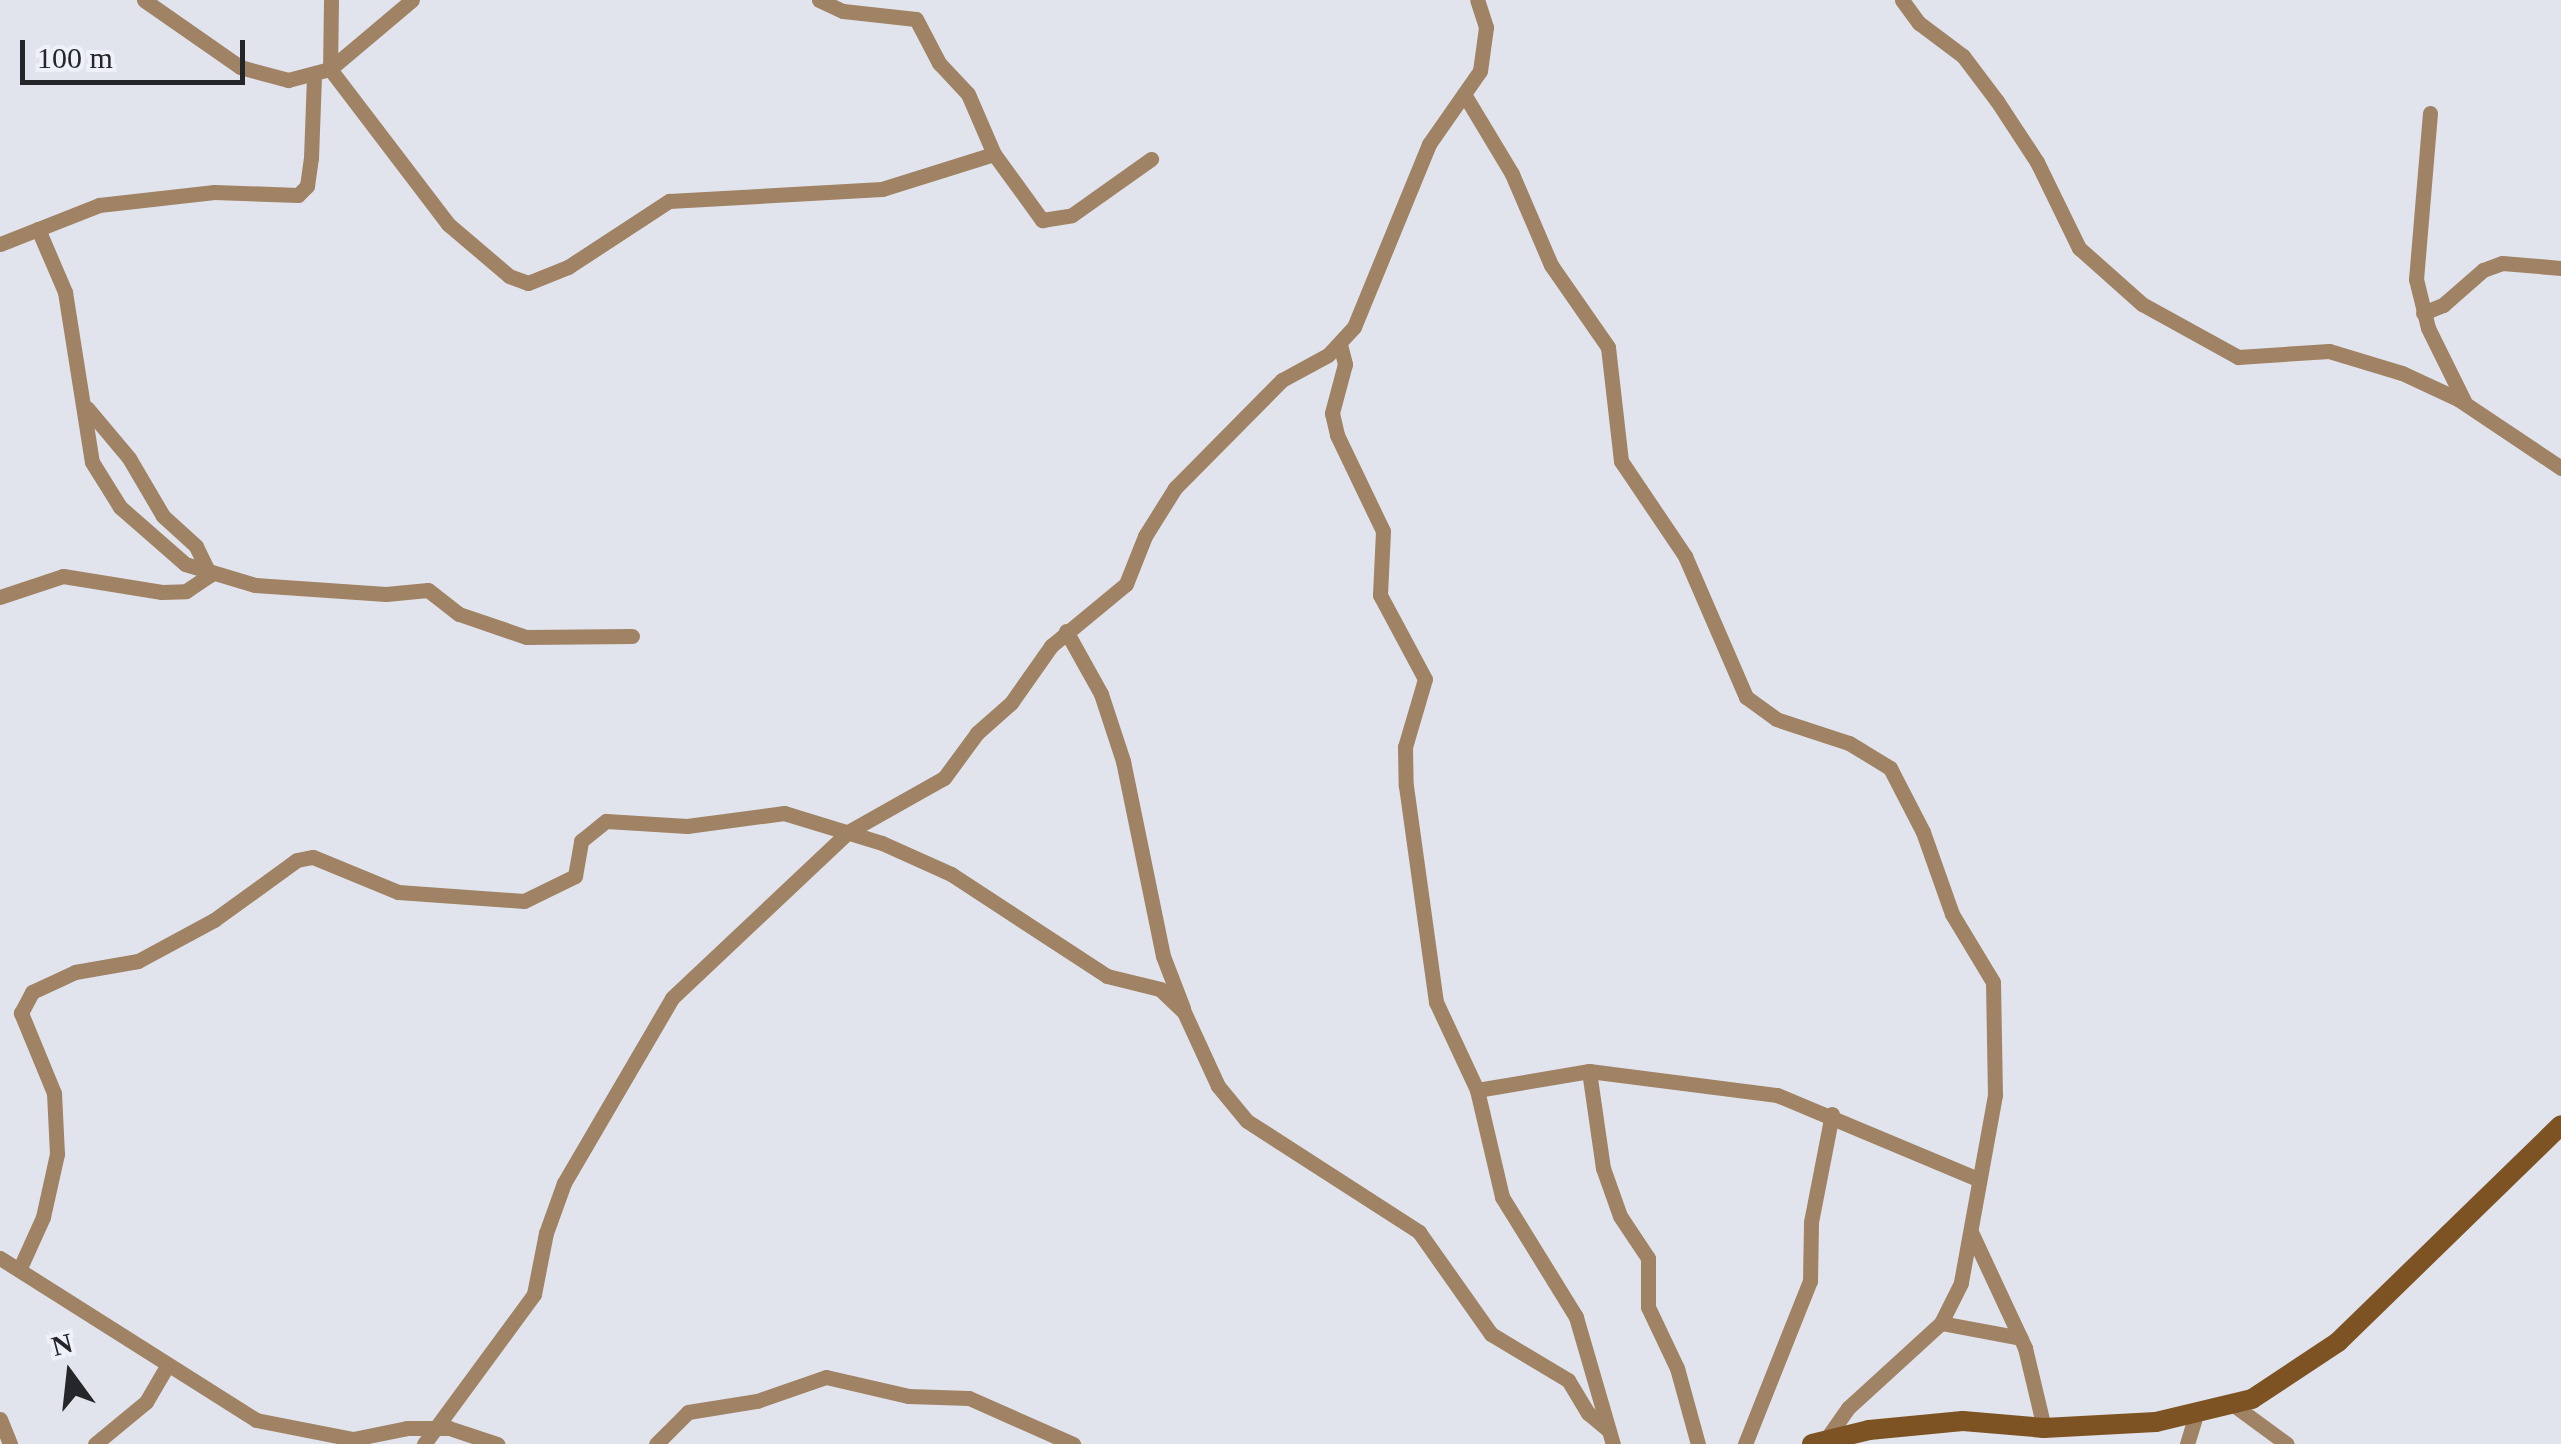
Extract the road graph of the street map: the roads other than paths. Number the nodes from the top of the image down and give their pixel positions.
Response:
1 (144, 0) edge
2 (331, 0) edge
3 (412, 0) edge
4 (819, 0) edge
5 (1476, 0) edge
6 (1902, 0) edge
7 (330, 69) junction
8 (314, 76) junction
9 (1464, 94) junction
10 (2430, 113) dead end
11 (994, 154) junction
12 (1152, 158) dead end
13 (38, 230) junction
14 (0, 244) edge
15 (2561, 268) edge
16 (2423, 312) junction
17 (1340, 344) junction
18 (2466, 404) junction
19 (86, 407) junction
20 (2561, 468) edge
21 (210, 575) junction
22 (0, 597) edge
23 (1066, 630) junction
24 (632, 636) dead end
25 (848, 832) junction
26 (1184, 1012) junction
27 (1589, 1071) junction
28 (1478, 1090) junction
29 (1832, 1114) junction
30 (2561, 1125) edge
31 (1975, 1178) junction
32 (1968, 1223) junction
33 (0, 1258) edge
34 (20, 1268) junction
35 (1941, 1323) junction
36 (2020, 1338) junction
37 (167, 1366) junction
38 (2236, 1406) junction
39 (2196, 1415) junction
40 (0, 1419) edge
41 (433, 1427) junction
42 (2044, 1428) junction
43 (1871, 1437) edge
44 (1609, 1439) edge
45 (1819, 1442) edge
46 (10, 1444) edge
47 (95, 1444) edge
48 (424, 1444) edge
49 (497, 1444) edge
50 (656, 1444) edge
51 (1073, 1444) edge
52 (1698, 1444) edge
53 (1745, 1444) edge
54 (2187, 1444) edge
55 (2287, 1444) edge

1 - 8 street
2 - 7 street
3 - 7 street
4 - 11 street
5 - 9 street
6 - 18 street
7 - 8 street
7 - 11 street
8 - 13 street
9 - 17 street
9 - 31 street
10 - 16 street
11 - 12 street
13 - 14 street
13 - 19 street
15 - 16 street
16 - 18 street
17 - 23 street
17 - 28 street
18 - 20 street
19 - 21 street
19 - 21 street
21 - 22 street
21 - 24 street
23 - 25 street
23 - 26 street
25 - 26 street
25 - 34 street
25 - 41 street
26 - 44 street
27 - 28 street
27 - 29 street
27 - 52 street
28 - 44 street
29 - 31 street
29 - 53 street
30 - 38 street
31 - 32 street
32 - 35 street
32 - 36 street
33 - 34 street
34 - 37 street
35 - 36 street
35 - 45 street
36 - 42 street
37 - 41 street
37 - 47 street
38 - 39 street
38 - 55 street
39 - 42 street
39 - 54 street
40 - 46 street
41 - 48 street
41 - 49 street
42 - 43 street
43 - 45 street
50 - 51 street

